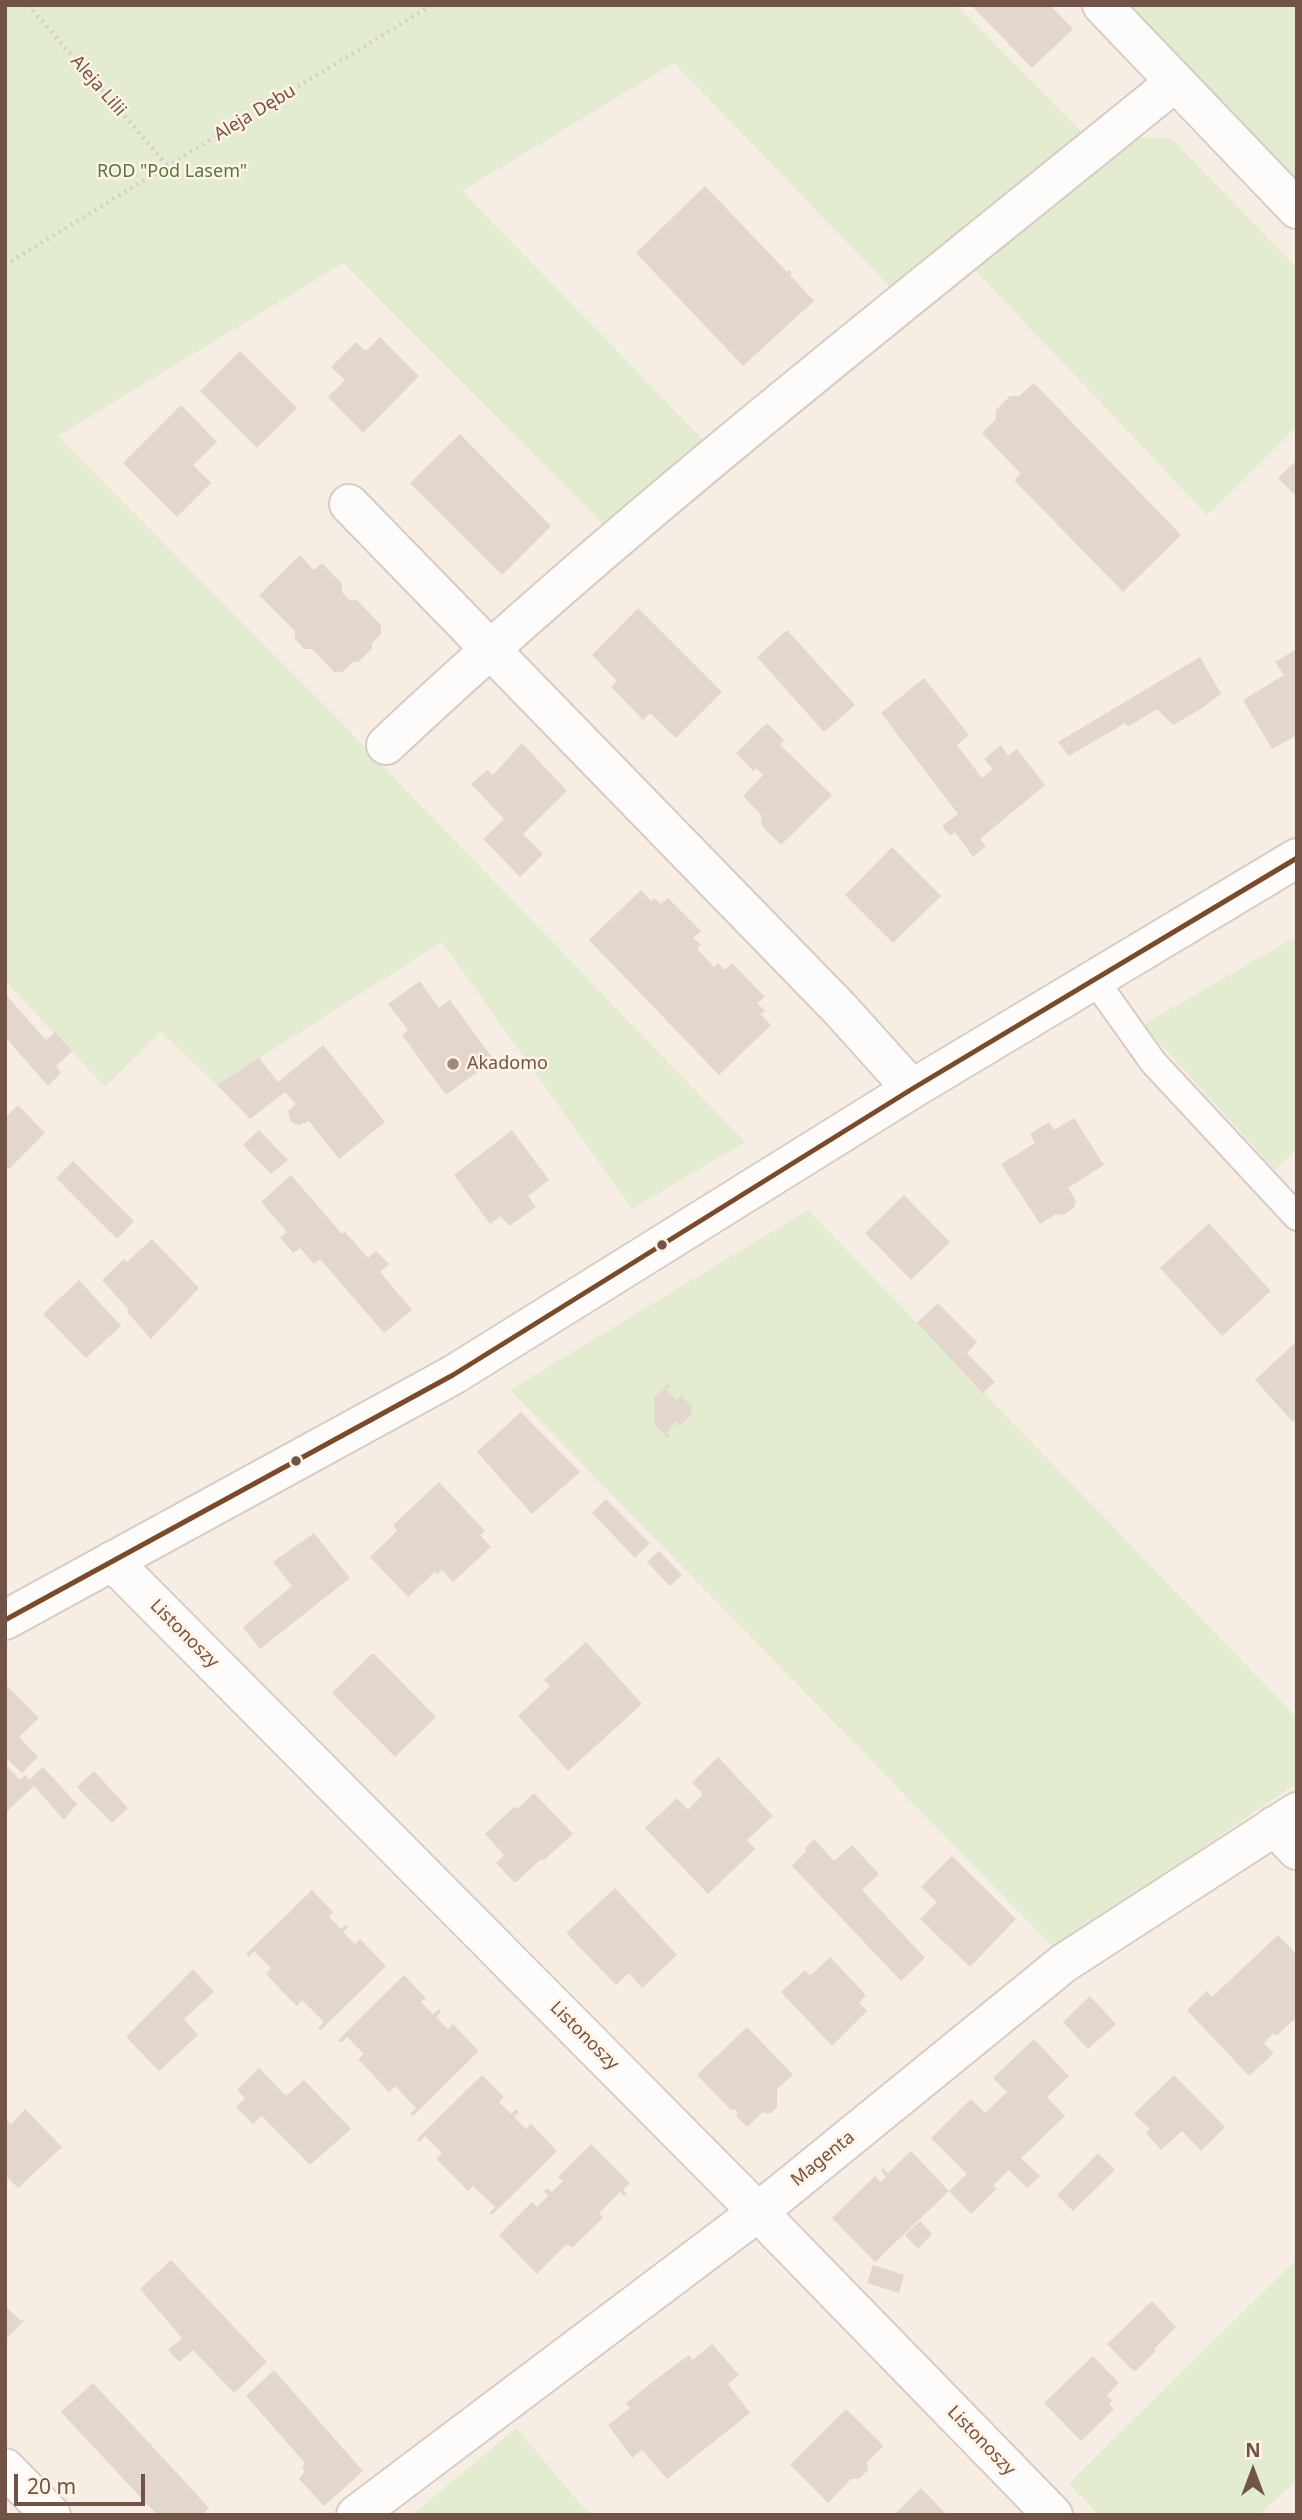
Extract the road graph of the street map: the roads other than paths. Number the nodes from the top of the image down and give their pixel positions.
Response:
1 (1102, 5) edge
2 (1174, 83) junction
3 (1297, 209) edge
4 (349, 504) dead end
5 (488, 649) junction
6 (386, 746) dead end
7 (1297, 858) edge
8 (1094, 979) junction
9 (912, 1089) junction
10 (1297, 1217) edge
11 (112, 1561) junction
12 (5, 1620) edge
13 (1289, 1830) edge
14 (758, 2212) junction
15 (5, 2468) edge
16 (51, 2515) edge
17 (356, 2515) edge
18 (1053, 2515) edge

1 - 2 street
2 - 3 street
2 - 5 street
4 - 5 street
5 - 6 street
5 - 9 street
7 - 8 street
8 - 9 street
8 - 10 lane
9 - 11 street
11 - 12 street
11 - 14 street, Listonoszy
13 - 14 street, Magenta
14 - 17 street, Magenta
14 - 18 street, Listonoszy
15 - 16 street

